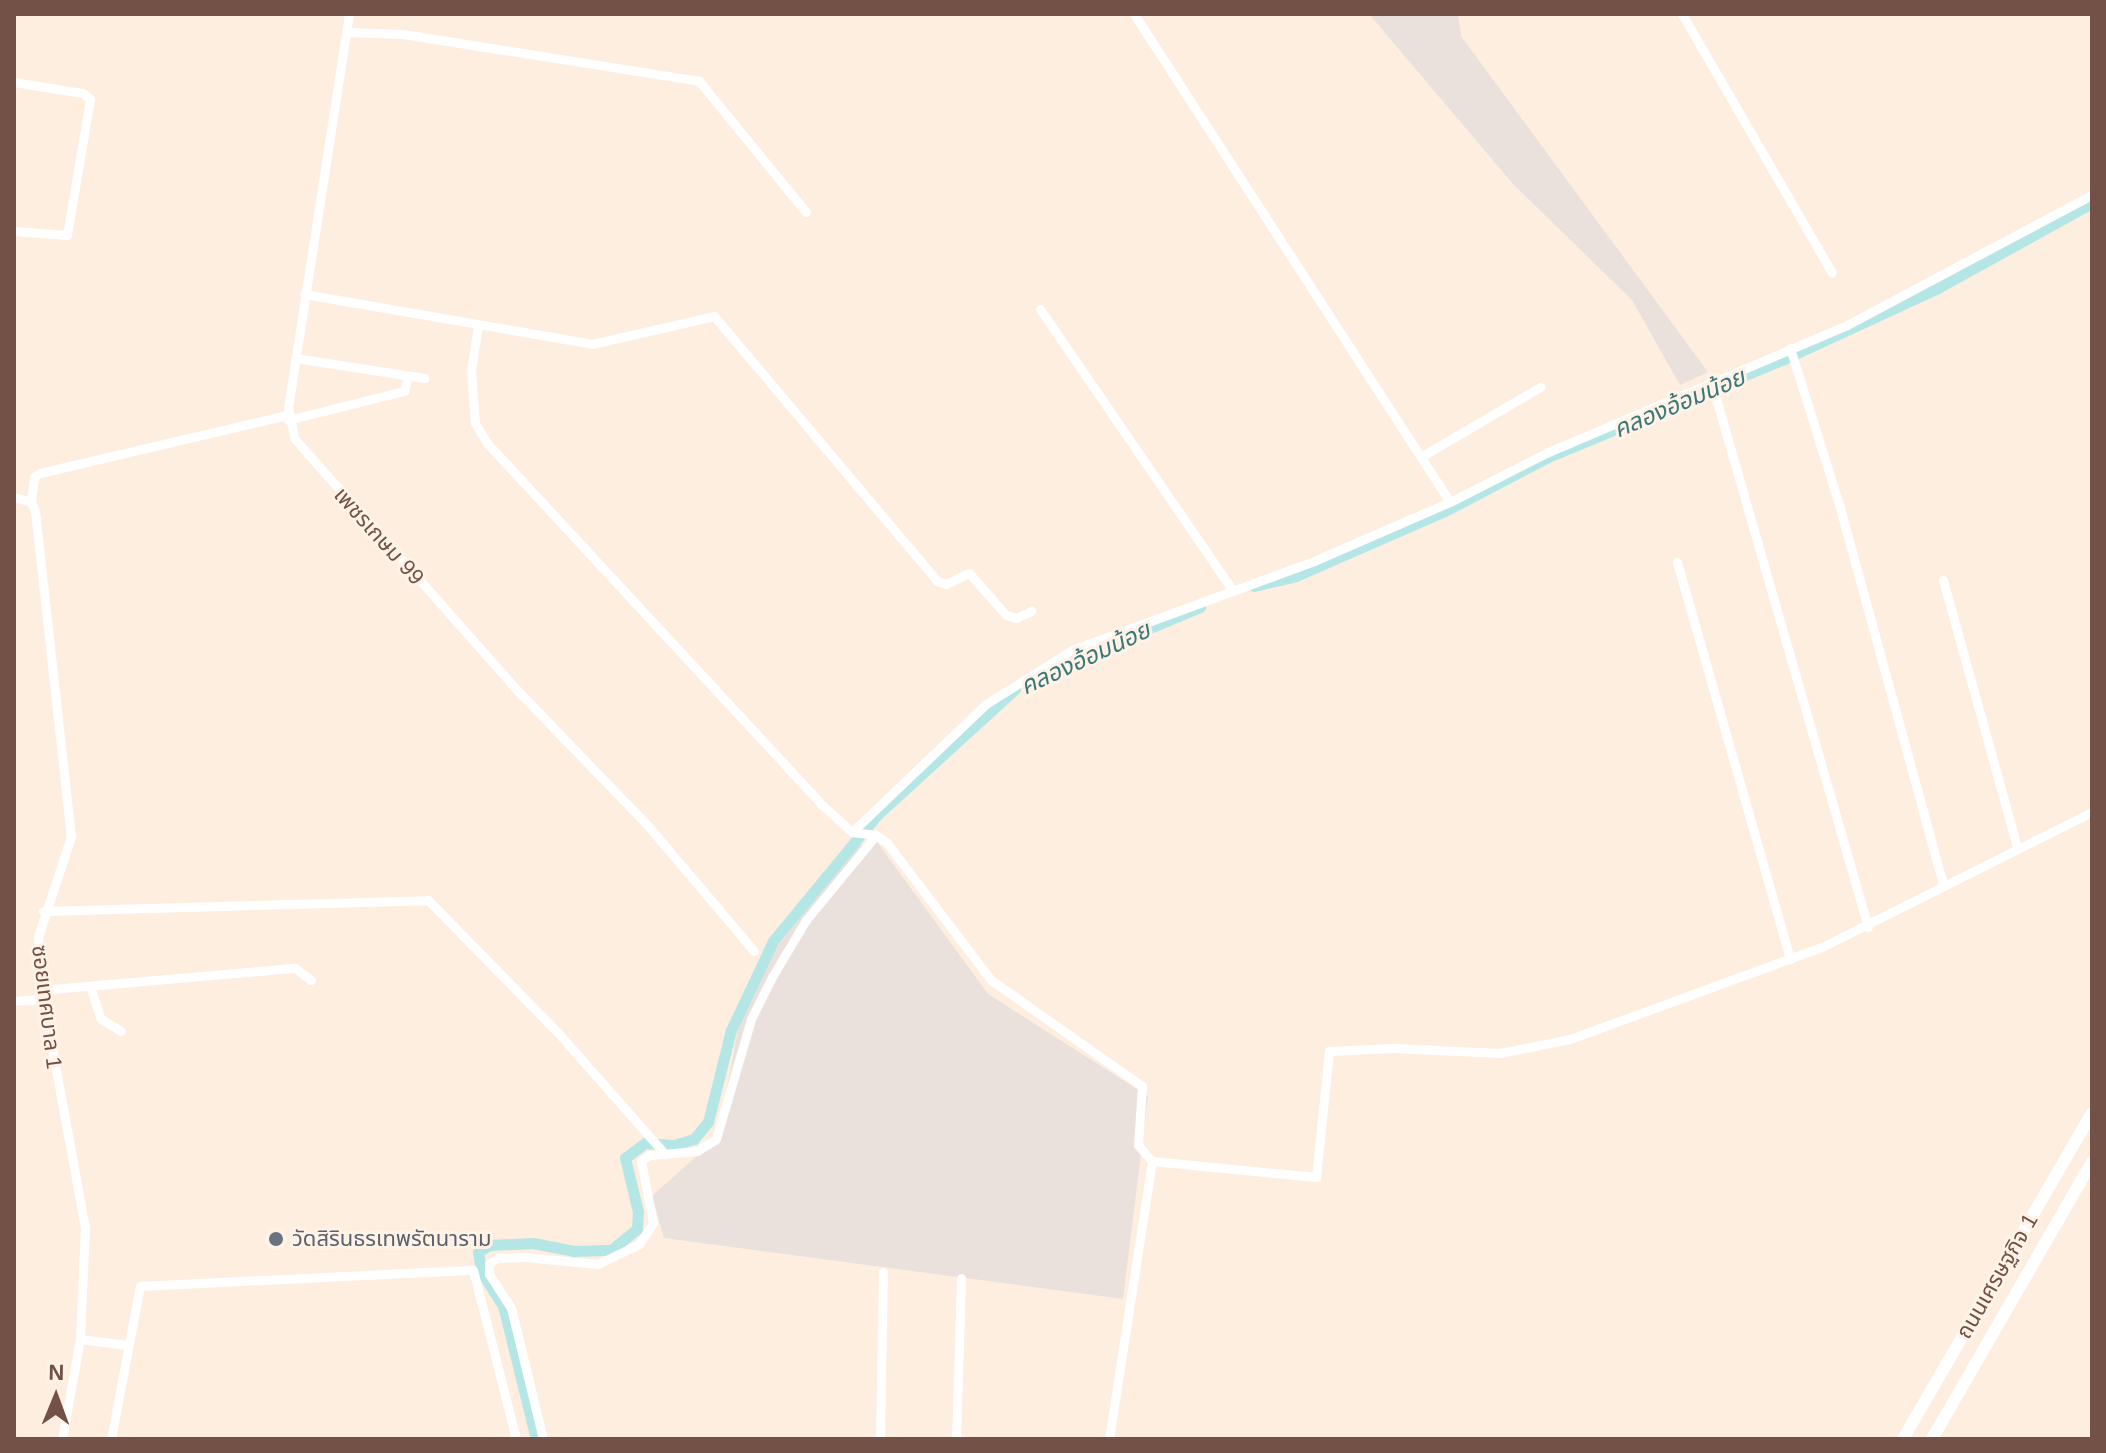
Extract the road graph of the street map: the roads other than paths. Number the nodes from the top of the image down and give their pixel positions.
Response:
1 (349, 14) edge
2 (1134, 14) edge
3 (1682, 14) edge
4 (346, 32) junction
5 (14, 82) edge
6 (2092, 195) edge
7 (806, 212) dead end
8 (14, 231) edge
9 (1832, 273) dead end
10 (304, 294) junction
11 (1040, 309) dead end
12 (478, 325) junction
13 (1791, 353) junction
14 (295, 358) junction
15 (408, 375) junction
16 (424, 378) dead end
17 (1713, 386) junction
18 (1540, 387) dead end
19 (288, 418) junction
20 (1422, 456) junction
21 (14, 497) edge
22 (31, 502) junction
23 (1450, 502) junction
24 (1677, 562) dead end
25 (1943, 580) dead end
26 (1231, 588) junction
27 (1031, 611) dead end
28 (2092, 812) edge
29 (854, 833) junction
30 (874, 835) junction
31 (2017, 847) junction
32 (1943, 885) junction
33 (43, 911) junction
34 (1868, 927) junction
35 (754, 951) dead end
36 (1790, 959) junction
37 (311, 980) dead end
38 (90, 986) junction
39 (42, 994) junction
40 (14, 1001) edge
41 (121, 1031) dead end
42 (2092, 1113) edge
43 (664, 1153) junction
44 (1152, 1161) junction
45 (2092, 1162) edge
46 (883, 1272) dead end
47 (961, 1278) dead end
48 (80, 1339) junction
49 (1960, 1342) junction
50 (127, 1345) junction
51 (1982, 1355) junction
52 (62, 1439) edge
53 (111, 1439) edge
54 (516, 1439) edge
55 (543, 1439) edge
56 (880, 1439) edge
57 (956, 1439) edge
58 (1109, 1439) edge
59 (1903, 1439) edge
60 (1932, 1439) edge

1 - 4 street
2 - 20 street
3 - 9 street
4 - 7 street
4 - 10 street
5 - 8 street
6 - 13 street
10 - 12 street
10 - 14 street
11 - 26 street
12 - 27 street
12 - 29 street
13 - 17 street
13 - 32 street
14 - 15 street
14 - 19 street
15 - 16 street
15 - 19 street
17 - 23 street
17 - 34 street
18 - 20 street
19 - 22 street
19 - 35 street, เพชรเกษม 99
20 - 23 street
21 - 22 street
22 - 33 street, ซอยเทศบาล 1
23 - 26 street
24 - 36 street
25 - 31 street
26 - 29 street
28 - 31 street
29 - 30 street
30 - 43 street
30 - 44 street
31 - 32 street
32 - 34 street
33 - 39 street, ซอยเทศบาล 1
33 - 43 street
34 - 36 street
36 - 44 street
37 - 38 street
38 - 39 street
38 - 41 street
39 - 40 street
39 - 48 street, ซอยเทศบาล 1
42 - 49 main road, ถนนเศรษฐกิจ 1
43 - 55 street
44 - 58 street
45 - 51 main road, ถนนเศรษฐกิจ 1
46 - 56 street
47 - 57 street
48 - 50 street
48 - 52 street, ซอยเทศบาล 1
49 - 51 main road
49 - 59 main road, ถนนเศรษฐกิจ 1
50 - 53 street
50 - 54 street
51 - 60 main road, ถนนเศรษฐกิจ 1

